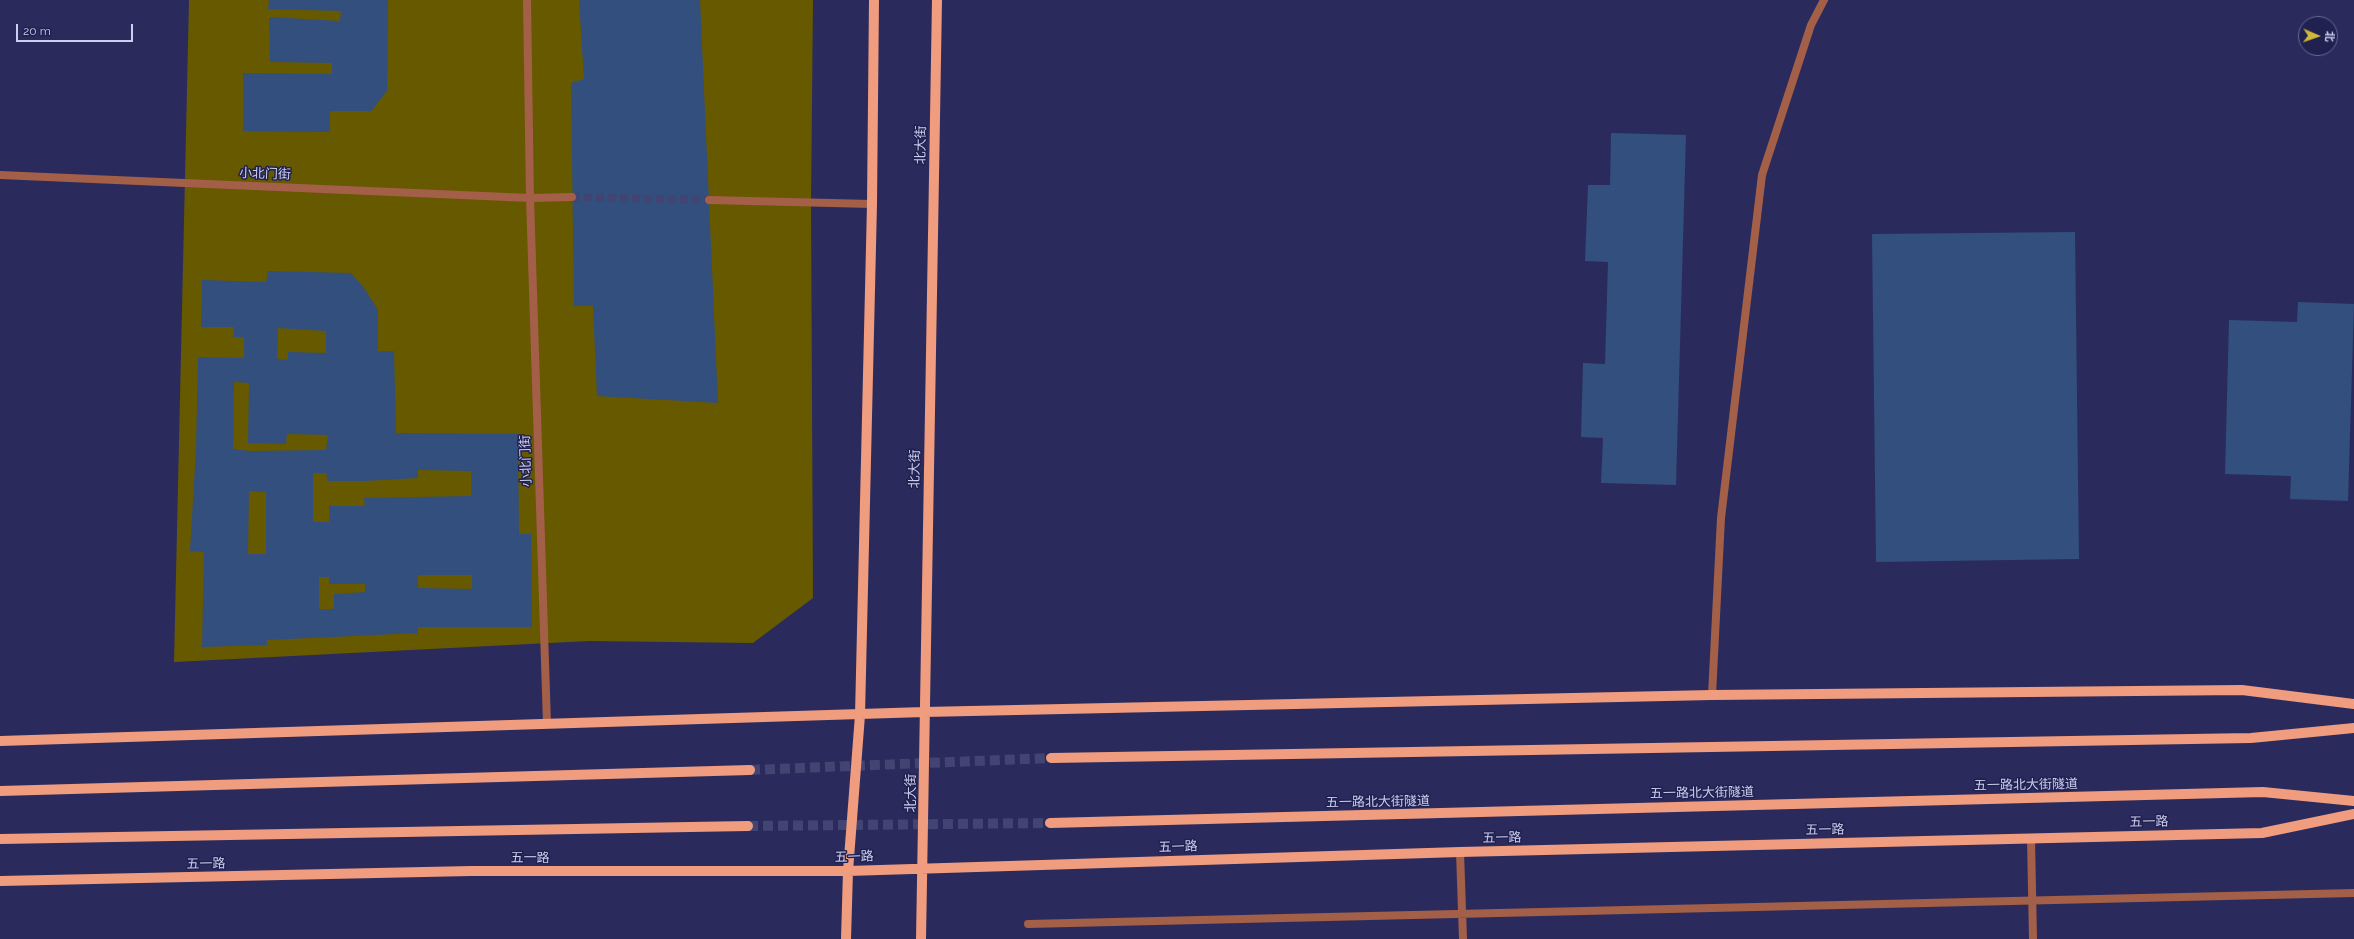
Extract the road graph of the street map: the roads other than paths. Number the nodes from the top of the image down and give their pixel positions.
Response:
1 (527, 0) edge
2 (874, 0) edge
3 (937, 0) edge
4 (1824, 0) edge
5 (0, 174) edge
6 (572, 197) tunnel mouth
7 (530, 198) junction
8 (709, 200) tunnel mouth
9 (872, 204) junction
10 (1712, 694) junction
11 (2354, 704) edge
12 (924, 712) junction
13 (860, 715) junction
14 (547, 724) junction
15 (2354, 728) edge
16 (0, 741) edge
17 (1051, 758) tunnel mouth
18 (750, 770) tunnel mouth
19 (0, 791) edge
20 (2354, 801) edge
21 (2354, 814) edge
22 (1050, 823) tunnel mouth
23 (748, 826) tunnel mouth
24 (2031, 838) junction
25 (0, 839) edge
26 (1460, 852) junction
27 (924, 867) junction
28 (848, 871) junction
29 (0, 881) edge
30 (2354, 893) edge
31 (2032, 900) junction
32 (1462, 914) junction
33 (1028, 924) dead end
34 (846, 939) edge
35 (921, 939) edge
36 (1462, 939) edge
37 (2033, 939) edge

1 - 7 street, 小北门街
2 - 9 main road
3 - 12 main road, 北大街
4 - 10 street
5 - 7 street, 小北门街
6 - 7 street
7 - 14 street, 小北门街
8 - 9 street
9 - 13 main road
10 - 11 main road
10 - 12 main road
12 - 13 main road
12 - 27 main road, 北大街
13 - 14 main road
13 - 28 main road
14 - 16 main road
15 - 17 main road
18 - 19 main road
20 - 22 main road, 五一路北大街隧道
21 - 24 main road, 五一路
23 - 25 main road
24 - 26 main road, 五一路
24 - 31 street
26 - 27 main road, 五一路
26 - 32 street
27 - 28 main road, 五一路
27 - 35 main road, 北大街
28 - 29 main road, 五一路
28 - 34 main road
30 - 31 street
31 - 32 street
31 - 37 street
32 - 33 street
32 - 36 street

